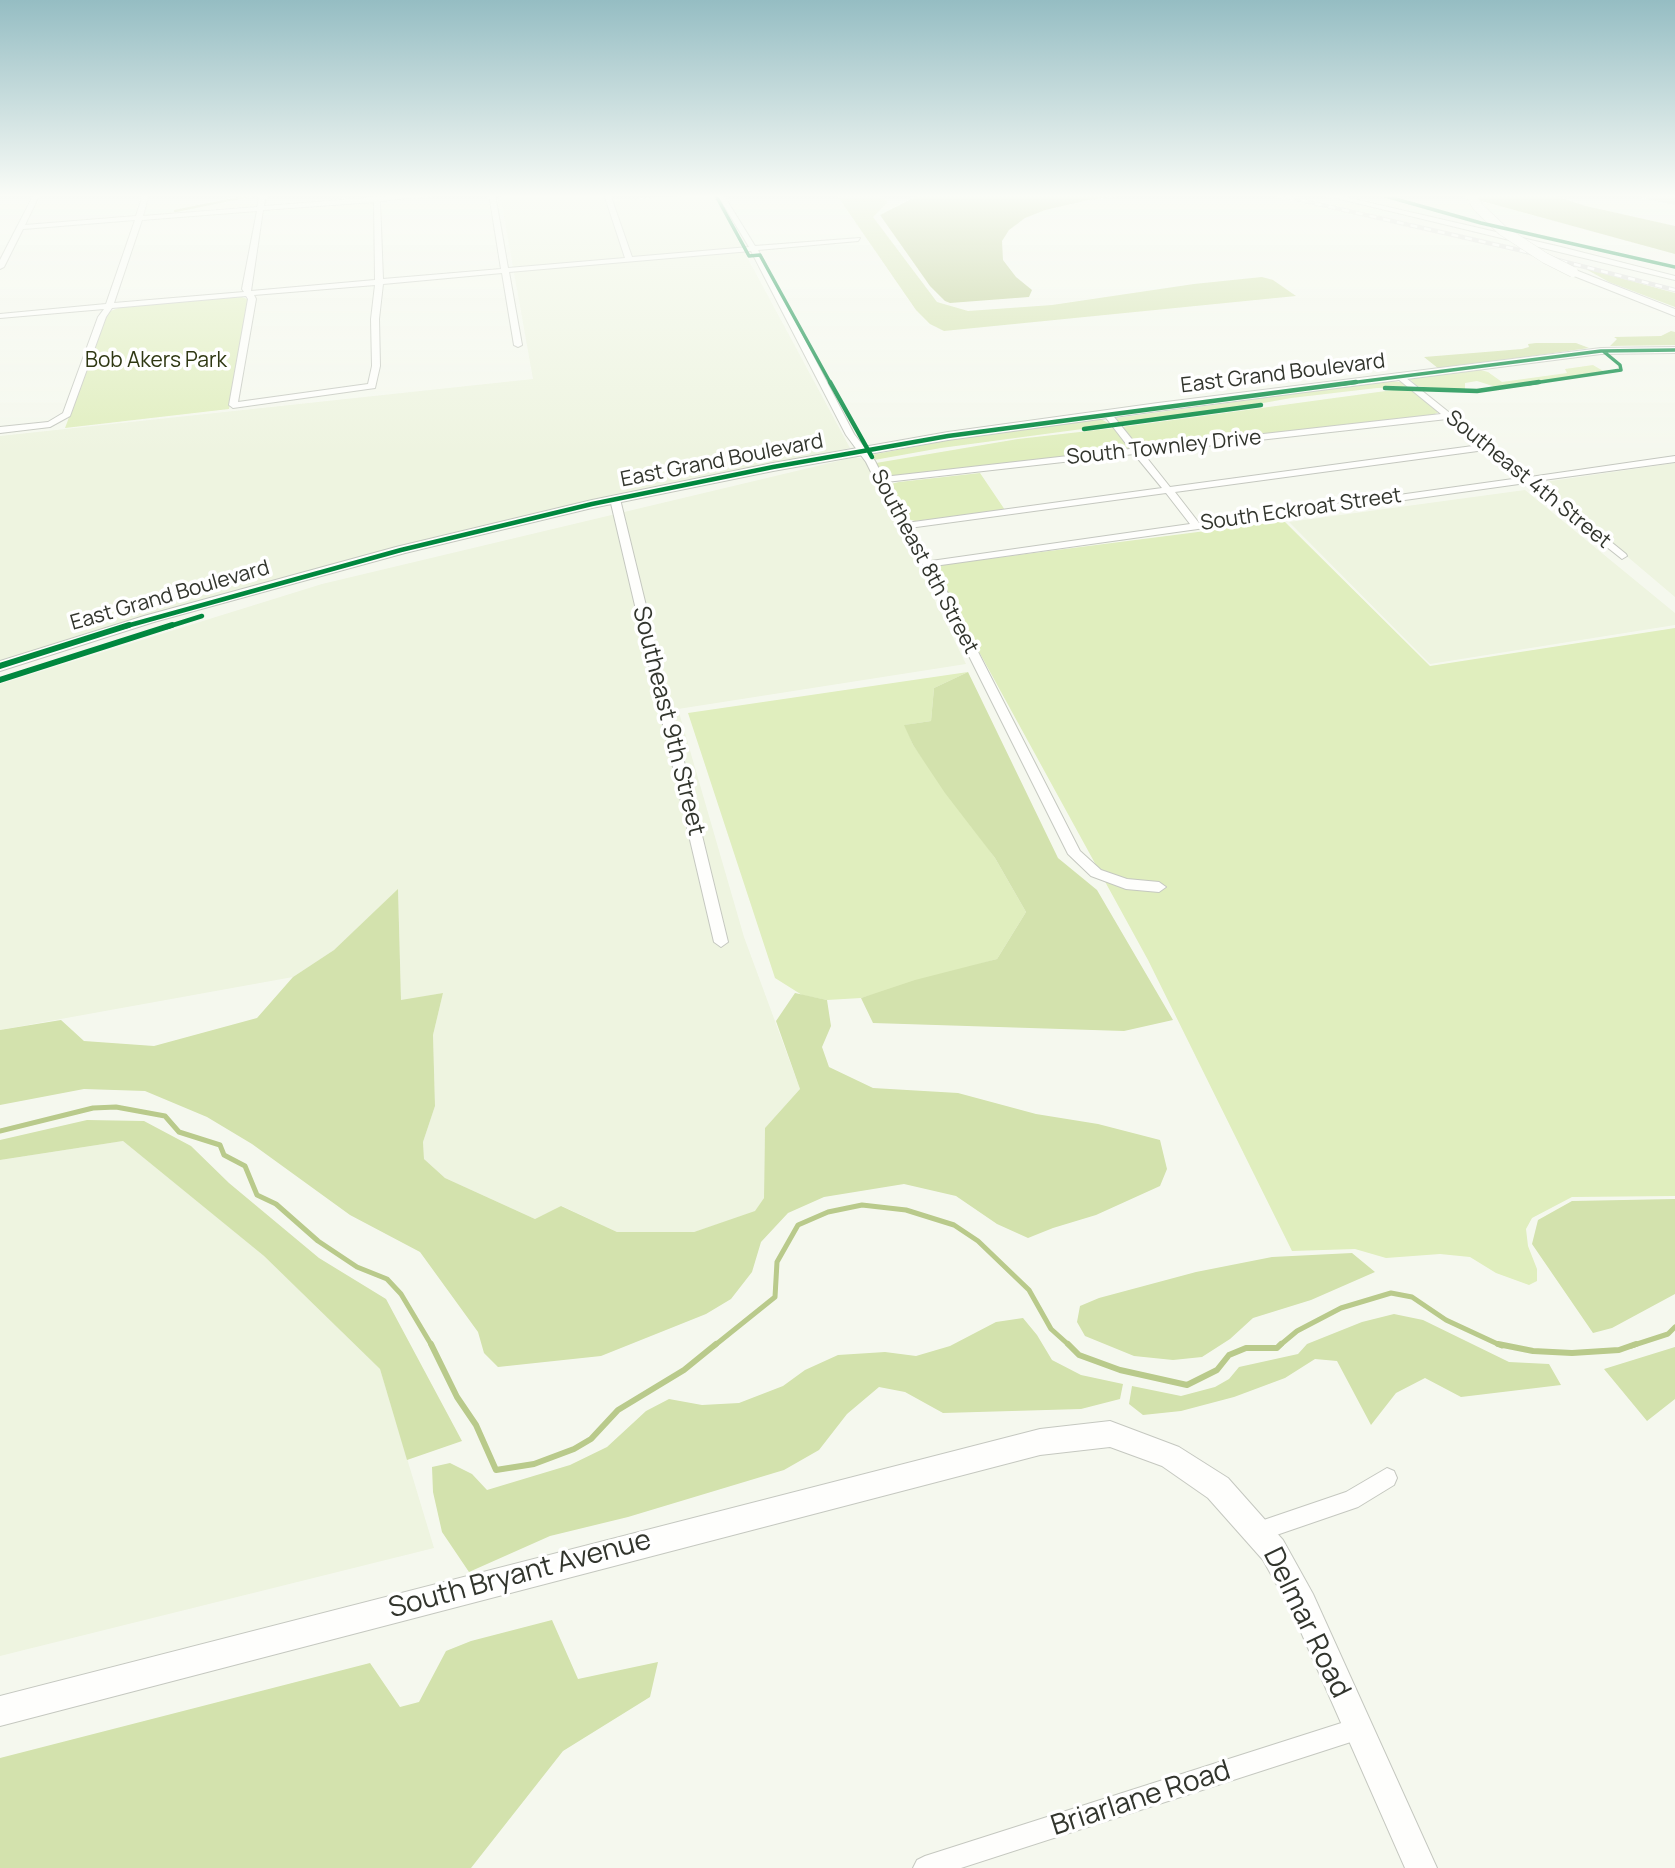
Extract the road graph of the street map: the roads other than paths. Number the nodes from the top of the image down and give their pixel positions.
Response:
1 (117, 281) edge
2 (247, 281) edge
3 (389, 281) edge
4 (508, 281) edge
5 (769, 281) edge
6 (1596, 281) edge
7 (379, 282) junction
8 (249, 294) junction
9 (109, 307) junction
10 (1675, 313) edge
11 (0, 316) edge
12 (518, 345) dead end
13 (1675, 350) edge
14 (1401, 377) junction
15 (1107, 414) junction
16 (1448, 416) junction
17 (0, 430) edge
18 (1487, 447) junction
19 (862, 451) junction
20 (1137, 451) junction
21 (1675, 459) edge
22 (1529, 479) junction
23 (881, 480) junction
24 (1169, 490) junction
25 (615, 499) junction
26 (1196, 525) junction
27 (903, 526) junction
28 (1622, 556) dead end
29 (928, 564) junction
30 (0, 666) edge
31 (1159, 887) dead end
32 (721, 942) dead end
33 (1040, 1442) joint
34 (1387, 1478) dead end
35 (1259, 1531) junction
36 (0, 1711) edge
37 (1357, 1730) junction
38 (925, 1868) edge
39 (1422, 1868) edge

1 - 9 street
2 - 8 street
3 - 7 street
4 - 12 street
5 - 19 street, Southeast 8th Street
6 - 10 street, bridge
7 - 8 street
7 - 8 street
8 - 9 street
9 - 11 street
9 - 17 street
13 - 14 street, East Grand Boulevard
14 - 15 street, East Grand Boulevard
14 - 16 street, Southeast 4th Street
15 - 19 street, East Grand Boulevard
15 - 20 street
16 - 18 street, Southeast 4th Street
16 - 20 street, South Townley Drive
18 - 22 street, Southeast 4th Street
18 - 24 street
19 - 23 street, Southeast 8th Street
19 - 25 street, East Grand Boulevard
20 - 23 street, South Townley Drive
20 - 24 street
21 - 22 street, South Eckroat Street
22 - 26 street, South Eckroat Street
22 - 28 street, Southeast 4th Street
23 - 27 street, Southeast 8th Street
24 - 26 street
24 - 27 street
25 - 30 street, East Grand Boulevard
25 - 32 street, Southeast 9th Street
26 - 29 street, South Eckroat Street
27 - 29 street, Southeast 8th Street
29 - 31 street, Southeast 8th Street
33 - 35 street, Delmar Road
33 - 36 street, South Bryant Avenue
34 - 35 street
35 - 37 street, Delmar Road
37 - 38 street, Briarlane Road
37 - 39 street, Delmar Road

